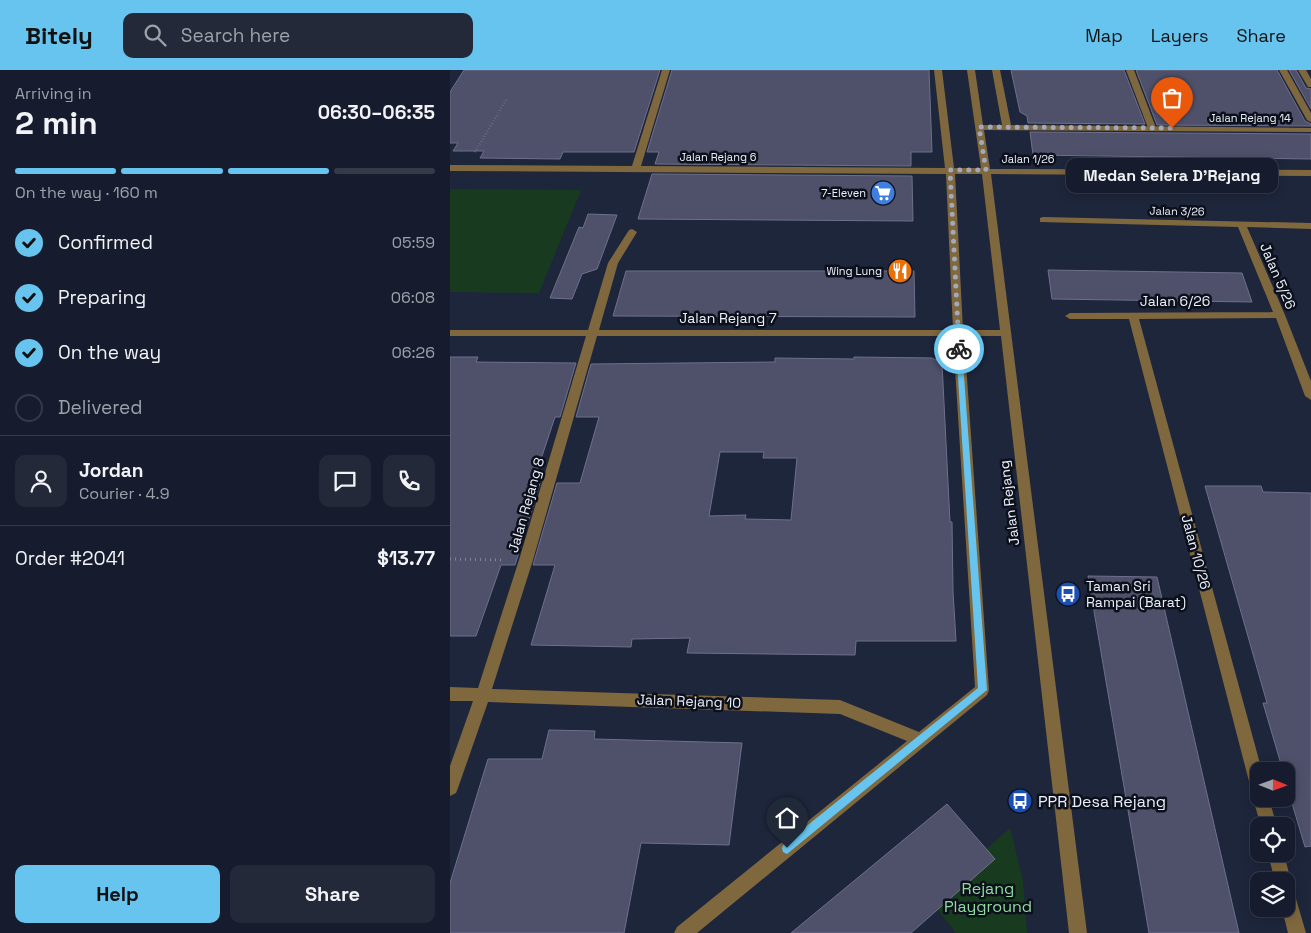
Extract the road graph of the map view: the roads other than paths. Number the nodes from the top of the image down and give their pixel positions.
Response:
1 (666, 70) edge
2 (938, 70) edge
3 (971, 70) edge
4 (996, 70) edge
5 (1130, 70) edge
6 (1283, 70) edge
7 (1302, 70) edge
8 (1311, 85) edge
9 (1311, 120) edge
10 (979, 127) junction
11 (1007, 127) junction
12 (1152, 128) junction
13 (1311, 130) edge
14 (450, 168) edge
15 (636, 168) junction
16 (950, 170) junction
17 (986, 170) junction
18 (1311, 173) edge
19 (1043, 220) dead end
20 (1241, 224) junction
21 (1311, 226) edge
22 (632, 232) dead end
23 (1280, 314) junction
24 (1133, 315) junction
25 (1070, 316) dead end
26 (450, 333) edge
27 (592, 333) junction
28 (958, 333) junction
29 (1005, 333) junction
30 (1311, 396) edge
31 (450, 694) edge
32 (483, 694) junction
33 (922, 740) junction
34 (1252, 762) edge
35 (450, 788) edge
36 (1293, 917) edge
37 (683, 933) edge
38 (1078, 933) edge
39 (1297, 933) edge

1 - 15 street
2 - 16 street
3 - 10 street, Jalan Rejang
4 - 11 street
5 - 12 street
6 - 9 street
7 - 8 street
10 - 11 street, Jalan Rejang 14
10 - 17 street, Jalan Rejang
11 - 12 street, Jalan Rejang 14
12 - 13 street, Jalan Rejang 14
14 - 15 street, Jalan Rejang 6
15 - 16 street, Jalan Rejang 6
16 - 17 street, Jalan Rejang 6
16 - 28 street
17 - 18 street, Jalan 1/26
17 - 29 street, Jalan Rejang
19 - 20 street, Jalan 3/26
20 - 21 street, Jalan 3/26
20 - 23 street, Jalan 5/26
22 - 27 street, Jalan Rejang 8
23 - 24 street, Jalan 6/26
23 - 30 street, Jalan 5/26
24 - 25 street, Jalan 6/26
24 - 34 street, Jalan 10/26
26 - 27 street, Jalan Rejang 7
27 - 28 street, Jalan Rejang 7
27 - 32 street, Jalan Rejang 8
28 - 29 street, Jalan Rejang 7
28 - 33 street
29 - 38 street, Jalan Rejang
31 - 32 street, Jalan Rejang 10
32 - 33 street, Jalan Rejang 10
32 - 35 street, Jalan Rejang 8
33 - 37 street
36 - 39 street

